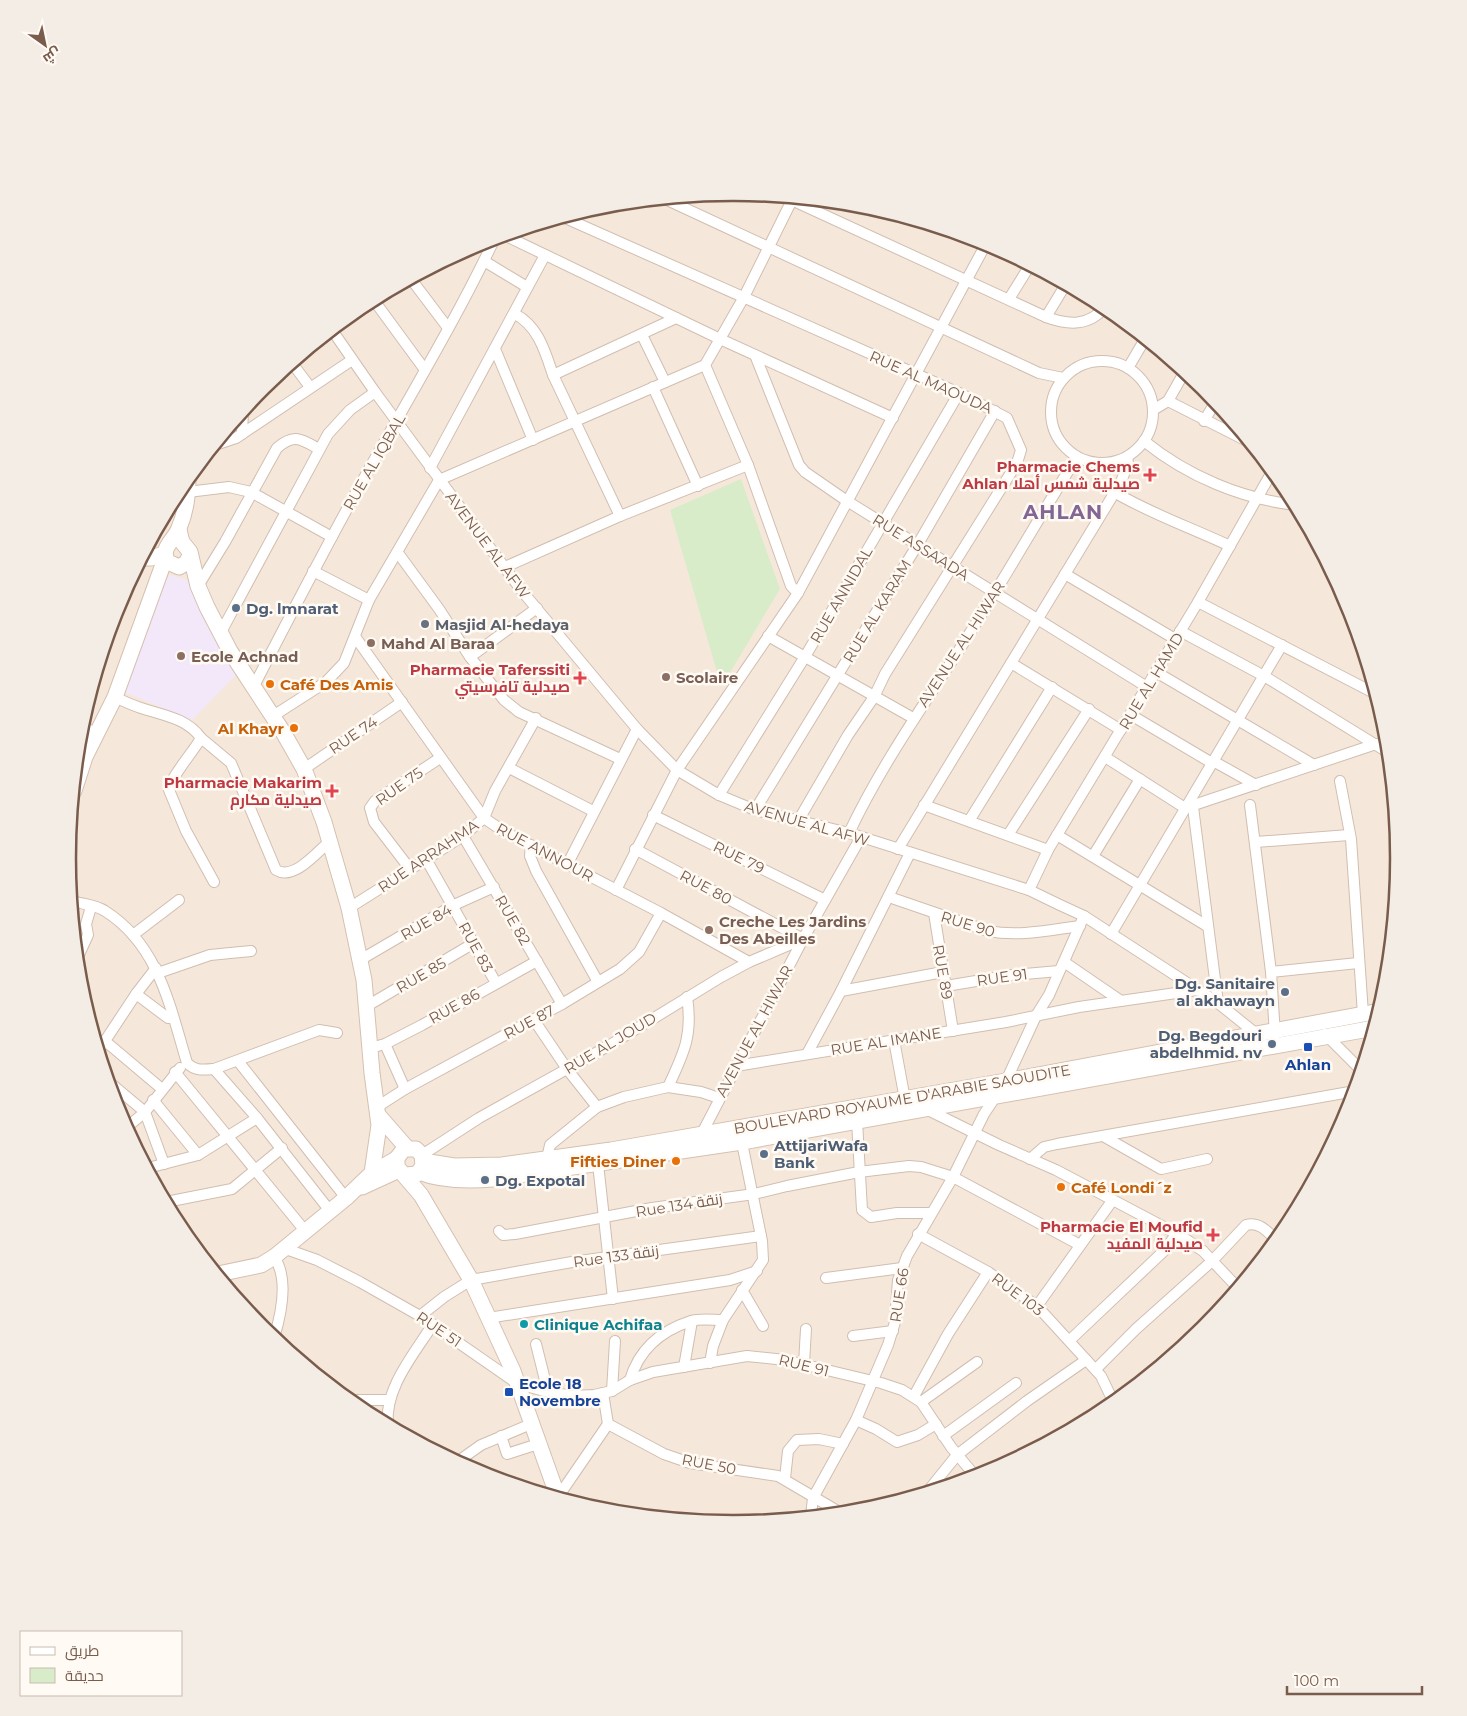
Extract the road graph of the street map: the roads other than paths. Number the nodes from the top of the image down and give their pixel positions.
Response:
1 (788, 203) edge
2 (675, 204) edge
3 (804, 205) edge
4 (571, 221) edge
5 (513, 239) edge
6 (490, 248) edge
7 (768, 248) junction
8 (983, 250) edge
9 (545, 256) junction
10 (484, 261) junction
11 (1027, 270) edge
12 (967, 280) junction
13 (415, 284) edge
14 (527, 288) junction
15 (1063, 289) edge
16 (744, 297) junction
17 (1009, 299) junction
18 (378, 306) edge
19 (1099, 312) edge
20 (514, 314) junction
21 (1046, 317) junction
22 (676, 318) junction
23 (940, 327) junction
24 (448, 328) junction
25 (335, 335) edge
26 (642, 335) junction
27 (720, 339) junction
28 (1142, 344) edge
29 (495, 349) junction
30 (755, 355) junction
31 (352, 360) junction
32 (705, 365) junction
33 (296, 368) edge
34 (1128, 368) junction
35 (425, 370) junction
36 (1040, 373) junction
37 (553, 375) junction
38 (917, 376) junction
39 (1181, 377) edge
40 (1063, 378) junction
41 (665, 382) junction
42 (310, 387) junction
43 (654, 387) junction
44 (375, 392) junction
45 (959, 393) junction
46 (1054, 394) junction
47 (1168, 401) junction
48 (1212, 408) edge
49 (1153, 410) junction
50 (996, 411) junction
51 (893, 418) junction
52 (1204, 420) junction
53 (243, 421) edge
54 (397, 423) junction
55 (574, 423) junction
56 (242, 434) junction
57 (1235, 434) edge
58 (226, 440) edge
59 (533, 440) junction
60 (1144, 441) junction
61 (319, 449) junction
62 (1131, 454) junction
63 (1161, 454) junction
64 (1077, 457) junction
65 (748, 465) junction
66 (430, 468) junction
67 (1269, 478) edge
68 (439, 480) junction
69 (193, 485) edge
70 (698, 486) junction
71 (251, 492) junction
72 (1114, 492) junction
73 (187, 493) edge
74 (1259, 498) junction
75 (847, 501) junction
76 (1287, 504) edge
77 (287, 512) junction
78 (620, 516) junction
79 (883, 523) junction
80 (332, 537) junction
81 (918, 544) junction
82 (1230, 546) junction
83 (398, 553) junction
84 (180, 557) junction
85 (149, 558) edge
86 (953, 566) junction
87 (504, 567) junction
88 (313, 572) junction
89 (1065, 574) junction
90 (995, 592) junction
91 (798, 593) junction
92 (370, 600) junction
93 (1198, 602) junction
94 (536, 608) junction
95 (1038, 618) junction
96 (220, 634) junction
97 (1177, 635) junction
98 (768, 636) junction
99 (356, 638) junction
100 (1282, 645) junction
101 (806, 655) junction
102 (470, 657) junction
103 (1011, 663) junction
104 (1156, 672) junction
105 (838, 676) junction
106 (1264, 676) junction
107 (254, 686) junction
108 (1052, 687) junction
109 (1147, 687) junction
110 (1368, 690) edge
111 (115, 697) junction
112 (874, 697) junction
113 (402, 702) junction
114 (1089, 709) junction
115 (1130, 714) junction
116 (272, 716) junction
117 (536, 718) junction
118 (913, 718) junction
119 (1238, 719) junction
120 (637, 728) junction
121 (89, 730) edge
122 (1121, 730) junction
123 (95, 736) junction
124 (201, 738) junction
125 (1376, 744) junction
126 (1381, 747) edge
127 (1105, 757) junction
128 (440, 758) junction
129 (620, 759) junction
130 (1213, 762) junction
131 (1314, 765) junction
132 (304, 768) junction
133 (509, 768) junction
134 (82, 769) edge
135 (677, 770) junction
136 (1140, 779) junction
137 (1340, 781) dead end
138 (1256, 785) junction
139 (719, 795) junction
140 (924, 805) junction
141 (1250, 805) dead end
142 (1189, 808) junction
143 (755, 810) junction
144 (593, 811) junction
145 (653, 815) junction
146 (484, 818) junction
147 (798, 821) junction
148 (969, 821) junction
149 (849, 833) junction
150 (1008, 835) junction
151 (1057, 835) junction
152 (1348, 835) junction
153 (463, 836) junction
154 (861, 837) junction
155 (330, 841) junction
156 (1256, 842) junction
157 (531, 845) junction
158 (635, 849) junction
159 (898, 849) junction
160 (1048, 850) junction
161 (910, 853) junction
162 (1094, 856) junction
163 (426, 859) junction
164 (567, 865) junction
165 (410, 869) junction
166 (214, 882) dead end
167 (1140, 884) junction
168 (494, 887) junction
169 (616, 890) junction
170 (1028, 890) junction
171 (889, 897) junction
172 (180, 900) dead end
173 (825, 900) junction
174 (78, 903) edge
175 (454, 905) junction
176 (91, 906) junction
177 (349, 908) junction
178 (661, 913) junction
179 (934, 913) junction
180 (1082, 921) junction
181 (1207, 926) junction
182 (1111, 934) junction
183 (133, 935) junction
184 (803, 939) junction
185 (474, 943) junction
186 (83, 948) edge
187 (251, 951) dead end
188 (360, 960) junction
189 (537, 961) junction
190 (749, 962) junction
191 (1358, 963) junction
192 (1061, 966) junction
193 (157, 971) junction
194 (943, 972) junction
195 (1271, 972) junction
196 (598, 982) junction
197 (496, 983) junction
198 (946, 986) junction
199 (1196, 990) junction
200 (841, 991) junction
201 (136, 994) junction
202 (687, 997) junction
203 (1121, 1001) junction
204 (1218, 1003) junction
205 (562, 1004) junction
206 (367, 1006) junction
207 (1372, 1012) edge
208 (1363, 1014) junction
209 (1036, 1016) junction
210 (173, 1018) junction
211 (534, 1020) junction
212 (1313, 1022) junction
213 (1368, 1029) edge
214 (1274, 1030) junction
215 (953, 1031) junction
216 (337, 1033) dead end
217 (1256, 1034) junction
218 (1328, 1037) junction
219 (894, 1040) junction
220 (103, 1043) edge
221 (385, 1044) junction
222 (1273, 1046) junction
223 (105, 1047) edge
224 (370, 1048) junction
225 (807, 1054) junction
226 (238, 1062) junction
227 (187, 1063) junction
228 (736, 1066) junction
229 (1357, 1066) edge
230 (214, 1069) junction
231 (567, 1069) junction
232 (175, 1072) junction
233 (1006, 1081) junction
234 (668, 1087) junction
235 (118, 1089) edge
236 (162, 1089) junction
237 (405, 1090) junction
238 (1347, 1092) edge
239 (996, 1097) junction
240 (719, 1098) junction
241 (153, 1100) junction
242 (906, 1106) junction
243 (597, 1108) junction
244 (926, 1109) junction
245 (144, 1112) junction
246 (378, 1116) junction
247 (257, 1118) junction
248 (858, 1121) junction
249 (132, 1123) edge
250 (740, 1127) junction
251 (974, 1132) junction
252 (228, 1136) junction
253 (1103, 1136) junction
254 (701, 1141) junction
255 (742, 1142) junction
256 (282, 1148) junction
257 (198, 1155) junction
258 (547, 1158) junction
259 (1030, 1159) junction
260 (1207, 1159) dead end
261 (410, 1163) junction
262 (164, 1164) junction
263 (598, 1164) junction
264 (153, 1167) edge
265 (254, 1170) junction
266 (859, 1172) junction
267 (372, 1173) junction
268 (953, 1176) junction
269 (351, 1194) junction
270 (754, 1194) junction
271 (173, 1201) edge
272 (1112, 1201) junction
273 (330, 1211) junction
274 (930, 1213) junction
275 (604, 1218) junction
276 (499, 1231) dead end
277 (306, 1232) junction
278 (918, 1234) junction
279 (1176, 1234) junction
280 (1271, 1235) edge
281 (760, 1236) junction
282 (1080, 1245) junction
283 (280, 1253) junction
284 (609, 1257) junction
285 (1212, 1261) junction
286 (902, 1268) junction
287 (757, 1271) junction
288 (988, 1272) junction
289 (224, 1273) edge
290 (826, 1278) dead end
291 (471, 1280) junction
292 (1234, 1284) edge
293 (742, 1290) junction
294 (613, 1299) junction
295 (1037, 1306) junction
296 (420, 1316) junction
297 (488, 1318) junction
298 (723, 1320) junction
299 (692, 1321) junction
300 (433, 1324) junction
301 (763, 1326) dead end
302 (806, 1329) dead end
303 (276, 1330) edge
304 (893, 1331) junction
305 (853, 1336) dead end
306 (1070, 1340) junction
307 (615, 1341) dead end
308 (536, 1344) dead end
309 (1086, 1360) junction
310 (976, 1362) dead end
311 (710, 1363) junction
312 (804, 1364) junction
313 (684, 1367) junction
314 (1096, 1369) junction
315 (630, 1380) junction
316 (874, 1381) junction
317 (1016, 1383) dead end
318 (518, 1384) junction
319 (548, 1392) junction
320 (603, 1393) junction
321 (1111, 1395) edge
322 (917, 1399) junction
323 (362, 1400) edge
324 (389, 1400) junction
325 (388, 1417) edge
326 (856, 1420) junction
327 (531, 1424) junction
328 (608, 1424) junction
329 (936, 1424) junction
330 (501, 1436) junction
331 (943, 1436) junction
332 (538, 1444) junction
333 (843, 1444) junction
334 (957, 1455) junction
335 (464, 1457) edge
336 (970, 1470) edge
337 (784, 1478) junction
338 (935, 1483) edge
339 (556, 1491) edge
340 (561, 1492) edge
341 (813, 1498) junction
342 (832, 1508) edge
343 (812, 1511) edge

1 - 7 street
2 - 7 street
3 - 12 street
4 - 16 street, RUE AL MAOUDA
5 - 9 street
6 - 10 street, RUE AL IQBAL
7 - 16 street
7 - 23 street
8 - 12 street
9 - 14 street
9 - 22 street
10 - 14 street
10 - 24 street, RUE AL IQBAL
11 - 17 street
12 - 17 street
12 - 23 street
13 - 24 street
14 - 20 street
15 - 21 street
16 - 27 street
16 - 38 street, RUE AL MAOUDA
17 - 21 street
18 - 35 street
19 - 21 street
20 - 29 street
20 - 37 street
22 - 26 street
22 - 27 street
23 - 36 street
23 - 38 street
24 - 35 street, RUE AL IQBAL
25 - 31 street, AVENUE AL AFW
26 - 37 street
26 - 41 street
27 - 30 street
27 - 32 street
28 - 34 street
29 - 59 street
29 - 66 street
30 - 51 street
30 - 75 street, RUE ASSAADA
31 - 42 street
31 - 44 street, AVENUE AL AFW
32 - 41 street
32 - 65 street
33 - 42 street
34 - 40 street
34 - 49 street
35 - 54 street, RUE AL IQBAL
36 - 40 street
36 - 46 street
37 - 55 street
38 - 45 street, RUE AL MAOUDA
38 - 51 street
39 - 47 street
40 - 46 street
41 - 43 street
42 - 56 street
43 - 55 street
43 - 70 street
44 - 54 street, AVENUE AL AFW
44 - 61 street
45 - 50 street, RUE AL MAOUDA
45 - 79 street, RUE ANNIDAL
46 - 64 street
47 - 49 street
47 - 52 street
48 - 52 street
49 - 60 street
50 - 81 street, RUE AL KARAM
50 - 86 street, RUE AL MAOUDA
51 - 75 street
52 - 57 street
53 - 56 street
54 - 66 street, AVENUE AL AFW
54 - 80 street, RUE AL IQBAL
55 - 59 street
55 - 78 street
56 - 58 street
59 - 68 street
60 - 62 street
60 - 63 street
61 - 71 street
61 - 77 street
62 - 63 street
62 - 64 street
62 - 72 street
63 - 74 street
64 - 90 street, AVENUE AL HIWAR
65 - 70 street
65 - 91 street
66 - 68 street, AVENUE AL AFW
67 - 74 street, RUE AL HAMD
68 - 83 street
68 - 87 street, AVENUE AL AFW
69 - 71 street
70 - 78 street
71 - 77 street
71 - 84 street
72 - 82 street
72 - 89 street
73 - 84 main road
74 - 76 street
74 - 82 street, RUE AL HAMD
75 - 79 street, RUE ASSAADA
75 - 91 street
77 - 80 street
77 - 96 street
78 - 87 street
79 - 81 street, RUE ASSAADA
79 - 101 street, RUE ANNIDAL
80 - 88 street, RUE AL IQBAL
81 - 86 street, RUE ASSAADA
81 - 105 street, RUE AL KARAM
82 - 93 street, RUE AL HAMD
83 - 92 street
83 - 102 street
84 - 85 main road
84 - 96 main road
84 - 111 main road
86 - 90 street, RUE ASSAADA
86 - 112 street, RUE AL MAOUDA
87 - 94 street, AVENUE AL AFW
88 - 92 street
88 - 107 street, RUE AL IQBAL
89 - 95 street
89 - 97 street
90 - 95 street, RUE ASSAADA
90 - 118 street, AVENUE AL HIWAR
91 - 98 street
92 - 99 street
93 - 97 street, RUE AL HAMD
93 - 100 street
94 - 102 street
94 - 120 street, AVENUE AL AFW
95 - 103 street
95 - 109 street, RUE ASSAADA
96 - 107 main road
97 - 104 street, RUE AL HAMD
97 - 106 street
98 - 101 street
98 - 135 street
99 - 113 street, RUE ANNOUR
99 - 116 street
100 - 106 street
100 - 110 street
101 - 105 street
101 - 139 street, RUE ANNIDAL
102 - 117 street
103 - 108 street
103 - 140 street
104 - 109 street, RUE AL HAMD
104 - 119 street
105 - 112 street
105 - 143 street, RUE AL KARAM
106 - 119 street
106 - 125 street
107 - 116 main road
108 - 114 street
108 - 148 street
109 - 115 street, RUE AL HAMD
111 - 123 main road
111 - 124 street
112 - 118 street
112 - 147 street, RUE AL MAOUDA
113 - 128 street, RUE ANNOUR
113 - 132 street, RUE 74
114 - 122 street
114 - 150 street
115 - 122 street, RUE AL HAMD
115 - 130 street
116 - 132 main road
117 - 129 street
117 - 133 street, RUE ARRAHMA
118 - 149 street, AVENUE AL HIWAR
119 - 130 street
119 - 131 street
120 - 129 street
120 - 135 street, AVENUE AL AFW
121 - 123 street
122 - 127 street, RUE AL HAMD
123 - 134 main road
124 - 155 street
124 - 166 street
125 - 126 street
125 - 131 street
127 - 136 street
127 - 151 street, RUE AL HAMD
128 - 146 street, RUE ANNOUR
128 - 165 street, RUE 75
129 - 144 street
130 - 138 street
130 - 142 street
131 - 138 street
132 - 155 main road
133 - 144 street
133 - 146 street, RUE ARRAHMA
135 - 139 street, AVENUE AL AFW
135 - 145 street
136 - 142 street
136 - 162 street
137 - 152 street
138 - 142 street
139 - 143 street, AVENUE AL AFW
140 - 148 street
140 - 159 street
141 - 156 street
142 - 167 street
142 - 181 street
143 - 147 street, AVENUE AL AFW
144 - 164 street
145 - 158 street
145 - 173 street, RUE 79
146 - 153 street, RUE ARRAHMA
146 - 157 street, RUE ANNOUR
147 - 149 street, AVENUE AL AFW
148 - 150 street
149 - 154 street, AVENUE AL AFW
150 - 160 street
151 - 160 street, RUE AL HAMD
151 - 162 street
152 - 156 street
152 - 191 street
153 - 163 street, RUE ARRAHMA
153 - 168 street, RUE 82
154 - 159 street, AVENUE AL AFW
154 - 173 street, AVENUE AL HIWAR
155 - 177 main road
156 - 195 street
157 - 164 street, RUE ANNOUR
157 - 196 street
158 - 169 street
158 - 184 street, RUE 80
159 - 161 street, AVENUE AL AFW
160 - 170 street, RUE AL HAMD
161 - 170 street, AVENUE AL AFW
161 - 171 street
162 - 167 street
163 - 165 street, RUE ARRAHMA
163 - 175 street, RUE 83
164 - 169 street, RUE ANNOUR
165 - 177 street, RUE ARRAHMA
167 - 181 street
167 - 182 street
168 - 175 street, RUE 84
168 - 189 street, RUE 82
169 - 178 street, RUE ANNOUR
170 - 180 street, AVENUE AL AFW
171 - 179 street, RUE 90
171 - 200 street
172 - 183 street
173 - 184 street, AVENUE AL HIWAR
174 - 176 street
175 - 185 street, RUE 83
175 - 188 street, RUE 84
176 - 183 street
176 - 186 street
177 - 188 main road
178 - 190 street, RUE ANNOUR
178 - 196 street, RUE 87
179 - 180 street, RUE 90
179 - 194 street, RUE 89
180 - 182 street, AVENUE AL AFW
180 - 192 street
181 - 204 street
182 - 199 street, AVENUE AL AFW
183 - 193 street
184 - 190 street, RUE AL JOUD
184 - 228 street, AVENUE AL HIWAR
185 - 197 street, RUE 83
185 - 206 street, RUE 85
187 - 193 street
188 - 206 main road
189 - 197 street, RUE 86
189 - 205 street, RUE 82
190 - 202 street, RUE AL JOUD
191 - 195 street
191 - 208 street
192 - 198 street, RUE 91
192 - 203 street
192 - 209 street
193 - 201 street
193 - 210 street
194 - 198 street, RUE 89
194 - 200 street
195 - 214 street
196 - 205 street, RUE 87
197 - 221 street, RUE 86
198 - 215 street, RUE 89
199 - 203 street, RUE AL IMANE
199 - 204 street, AVENUE AL AFW
200 - 225 street
201 - 210 street
201 - 220 street
202 - 231 street, RUE AL JOUD
202 - 234 street
203 - 209 street, RUE AL IMANE
204 - 217 street, AVENUE AL AFW
205 - 211 street, RUE 87
206 - 224 main road
207 - 208 main road, BOULEVARD ROYAUME D'ARABIE SAOUDITE
208 - 212 main road, BOULEVARD ROYAUME D'ARABIE SAOUDITE
209 - 215 street, RUE AL IMANE
209 - 233 street
210 - 227 street
211 - 231 street
211 - 237 street, RUE 87
212 - 214 main road, BOULEVARD ROYAUME D'ARABIE SAOUDITE
212 - 218 street
213 - 218 main road, BOULEVARD ROYAUME D'ARABIE SAOUDITE
214 - 217 main road, BOULEVARD ROYAUME D'ARABIE SAOUDITE
214 - 222 street
215 - 219 street, RUE AL IMANE
216 - 226 street
217 - 222 street, AVENUE AL AFW
217 - 233 main road, BOULEVARD ROYAUME D'ARABIE SAOUDITE
218 - 222 main road, BOULEVARD ROYAUME D'ARABIE SAOUDITE
218 - 229 street
219 - 225 street, RUE AL IMANE
219 - 242 street
221 - 224 street, RUE 86
221 - 237 street
222 - 239 main road, BOULEVARD ROYAUME D'ARABIE SAOUDITE
223 - 236 street
224 - 246 main road
225 - 228 street, RUE AL IMANE
226 - 230 street
226 - 269 street
227 - 230 street
227 - 232 street
228 - 240 street, AVENUE AL HIWAR
230 - 247 street
231 - 243 street
231 - 261 street, RUE AL JOUD
232 - 236 street
232 - 252 street
233 - 239 street, RUE 66
233 - 242 main road, BOULEVARD ROYAUME D'ARABIE SAOUDITE
234 - 240 street
234 - 243 street
235 - 245 street
236 - 241 street
237 - 246 street, RUE 87
238 - 253 street
239 - 244 main road, BOULEVARD ROYAUME D'ARABIE SAOUDITE
239 - 251 street, RUE 66
240 - 254 street, AVENUE AL HIWAR
241 - 245 street
241 - 257 street
242 - 244 main road, BOULEVARD ROYAUME D'ARABIE SAOUDITE
242 - 248 main road, BOULEVARD ROYAUME D'ARABIE SAOUDITE
242 - 250 main road, BOULEVARD ROYAUME D'ARABIE SAOUDITE
243 - 258 street
244 - 251 street
245 - 249 street
245 - 262 street
246 - 261 main road
246 - 267 main road
247 - 252 street
247 - 256 street
248 - 255 main road, BOULEVARD ROYAUME D'ARABIE SAOUDITE
248 - 266 street
250 - 254 main road, BOULEVARD ROYAUME D'ARABIE SAOUDITE
250 - 255 street
251 - 259 street
251 - 268 street, RUE 66
252 - 257 street
252 - 265 street
253 - 259 street
253 - 260 street
254 - 255 main road, BOULEVARD ROYAUME D'ARABIE SAOUDITE
254 - 258 main road, BOULEVARD ROYAUME D'ARABIE SAOUDITE
254 - 263 main road, BOULEVARD ROYAUME D'ARABIE SAOUDITE
255 - 270 street
256 - 265 street
256 - 273 street
257 - 262 street
258 - 261 main road, BOULEVARD ROYAUME D'ARABIE SAOUDITE
259 - 272 street
261 - 263 main road, BOULEVARD ROYAUME D'ARABIE SAOUDITE
261 - 267 main road
261 - 269 main road
261 - 291 main road
262 - 264 street
263 - 275 street
265 - 271 street
265 - 277 street
266 - 268 street, Rue 134 زنقة
266 - 270 street, Rue 134 زنقة
266 - 274 street
267 - 269 main road
268 - 274 street, RUE 66
268 - 282 street, Rue 134 زنقة
269 - 273 main road
270 - 275 street, Rue 134 زنقة
270 - 281 street
272 - 279 street
272 - 282 street
273 - 277 main road
274 - 278 street, RUE 66
275 - 276 street, Rue 134 زنقة
275 - 284 street
277 - 283 main road
278 - 286 street, RUE 66
278 - 288 street, RUE 103
279 - 285 street
279 - 306 street
280 - 285 street
281 - 284 street, Rue 133 زنقة
281 - 287 street
282 - 295 street
283 - 289 main road
283 - 296 street, RUE 51
283 - 303 street
284 - 291 street, Rue 133 زنقة
284 - 294 street
285 - 292 street
285 - 314 street
286 - 290 street
286 - 304 street, RUE 66
287 - 293 street
287 - 294 street
288 - 295 street, RUE 103
288 - 322 street
291 - 296 street
291 - 297 main road
293 - 298 street
293 - 301 street
294 - 297 street
295 - 306 street, RUE 103
296 - 300 street, RUE 51
297 - 318 main road
298 - 299 street
298 - 311 street
299 - 313 street
299 - 315 street
300 - 318 street, RUE 51
300 - 324 street
302 - 312 street
304 - 305 street
304 - 316 street, RUE 66
306 - 309 street, RUE 103
307 - 320 street
308 - 319 street
309 - 314 street, RUE 103
309 - 334 street
310 - 322 street
311 - 312 street, RUE 91
311 - 313 street, RUE 91
312 - 316 street, RUE 91
313 - 315 street, RUE 91
314 - 321 street, RUE 103
315 - 320 street, RUE 91
316 - 322 street, RUE 91
316 - 326 street, RUE 66
317 - 331 street
318 - 319 street, RUE 51
318 - 327 main road
319 - 320 street, RUE 51
320 - 328 street
322 - 329 street
323 - 324 street
324 - 325 street
326 - 329 street
326 - 333 street, RUE 66
327 - 330 street
327 - 332 main road
328 - 337 street, RUE 50
328 - 340 street
329 - 331 street
330 - 332 street
330 - 335 street
331 - 334 street
332 - 339 main road
333 - 337 street
333 - 341 street, RUE 66
334 - 336 street
334 - 338 street
337 - 341 street, RUE 50
341 - 342 street, RUE 50
341 - 343 street, RUE 66

